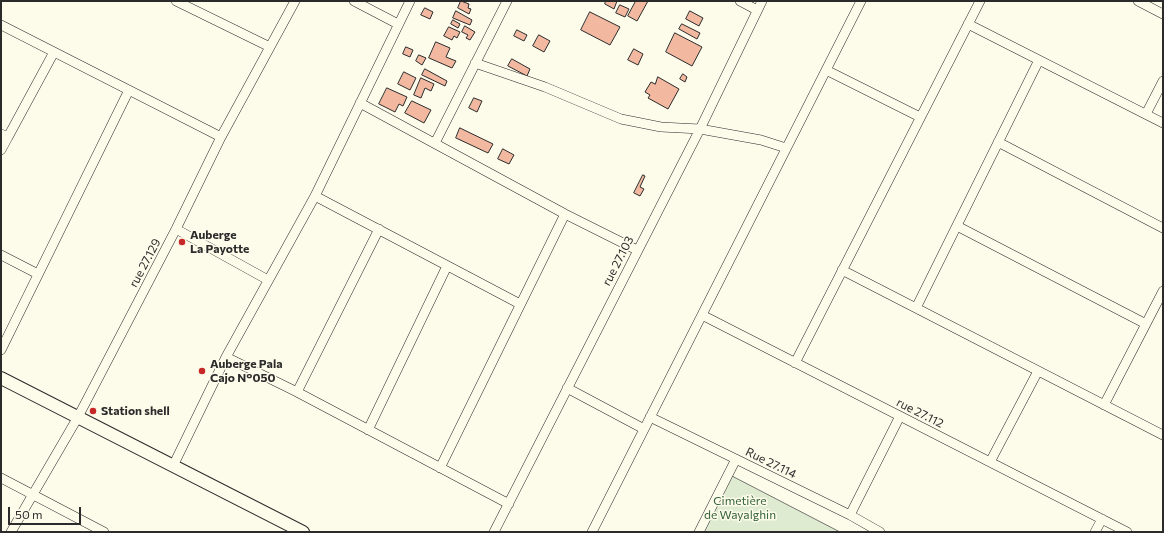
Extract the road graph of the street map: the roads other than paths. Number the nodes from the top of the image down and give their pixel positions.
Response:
1 (177, 1) edge
2 (294, 1) edge
3 (354, 1) edge
4 (410, 1) edge
5 (507, 1) edge
6 (740, 1) edge
7 (762, 1) edge
8 (861, 1) edge
9 (980, 1) edge
10 (1138, 1) edge
11 (757, 10) junction
12 (1163, 14) edge
13 (398, 24) junction
14 (968, 24) junction
15 (1, 25) edge
16 (270, 47) junction
17 (54, 52) junction
18 (1039, 60) junction
19 (475, 63) junction
20 (826, 70) junction
21 (1163, 81) edge
22 (129, 90) junction
23 (360, 103) junction
24 (1146, 114) junction
25 (920, 118) junction
26 (1163, 124) edge
27 (700, 129) junction
28 (4, 136) edge
29 (221, 137) junction
30 (998, 142) junction
31 (435, 143) junction
32 (786, 148) junction
33 (1, 150) edge
34 (315, 196) junction
35 (565, 214) junction
36 (957, 226) junction
37 (1163, 228) edge
38 (378, 229) junction
39 (176, 230) junction
40 (637, 250) junction
41 (1, 255) edge
42 (447, 266) junction
43 (842, 270) junction
44 (38, 274) junction
45 (268, 280) junction
46 (1163, 291) edge
47 (520, 304) junction
48 (916, 308) junction
49 (702, 315) junction
50 (1146, 324) junction
51 (1, 350) edge
52 (226, 357) junction
53 (794, 362) junction
54 (1038, 371) junction
55 (1, 378) edge
56 (567, 388) junction
57 (297, 392) junction
58 (1104, 405) junction
59 (900, 416) junction
60 (78, 417) junction
61 (650, 417) junction
62 (644, 429) junction
63 (368, 430) junction
64 (1163, 435) edge
65 (736, 459) junction
66 (990, 462) junction
67 (173, 466) junction
68 (440, 468) junction
69 (1, 478) edge
70 (33, 495) junction
71 (509, 504) junction
72 (850, 515) junction
73 (1102, 519) junction
74 (11, 532) edge
75 (104, 532) edge
76 (303, 532) edge
77 (494, 532) edge
78 (592, 532) edge
79 (699, 532) edge
80 (880, 532) edge
81 (1095, 532) edge
82 (1128, 532) edge

1 - 16 street
2 - 16 street, rue 27.129
3 - 13 street
4 - 13 street
5 - 19 street
6 - 11 street
7 - 11 street, rue 27.103
8 - 20 street
9 - 14 street
10 - 12 street
11 - 27 street, rue 27.103
13 - 23 street
14 - 18 street
14 - 25 street
15 - 17 street
16 - 29 street, rue 27.129
17 - 22 street
17 - 28 street
18 - 24 street
18 - 30 street
19 - 27 street
19 - 31 street
20 - 25 street
20 - 32 street
21 - 24 street
22 - 29 street
22 - 44 street
23 - 31 street
23 - 34 street
24 - 26 street
25 - 43 street
27 - 32 street
27 - 40 street, rue 27.103
28 - 33 street
29 - 39 street, rue 27.129
30 - 36 street
30 - 37 street
31 - 35 street
32 - 49 street
34 - 38 street
34 - 45 street
35 - 40 street
35 - 47 street
36 - 48 street
36 - 50 street
38 - 42 street
38 - 57 street
39 - 45 street
39 - 60 street, rue 27.129
40 - 56 street, rue 27.103
41 - 44 street
42 - 47 street
42 - 63 street
43 - 48 street
43 - 53 street
44 - 51 street
45 - 52 street
46 - 50 street
47 - 68 street
48 - 54 street
49 - 53 street, rue 27.112
49 - 61 street
50 - 58 street
52 - 57 street
52 - 67 street
53 - 59 street, rue 27.112
54 - 58 street
54 - 66 street
55 - 60 street
56 - 62 street
56 - 71 street, rue 27.103
57 - 63 street
58 - 64 street
59 - 66 street, rue 27.112
59 - 72 street
60 - 67 street
60 - 70 street, rue 27.129
61 - 62 street
61 - 65 street, Rue 27.114
62 - 78 street
63 - 68 street
65 - 72 street, Rue 27.114
65 - 79 street
66 - 73 street, rue 27.112
67 - 76 street
68 - 71 street
69 - 70 street
70 - 74 street, rue 27.129
70 - 75 street
71 - 77 street, rue 27.103
72 - 80 street, Rue 27.114
73 - 81 street
73 - 82 street, rue 27.112

